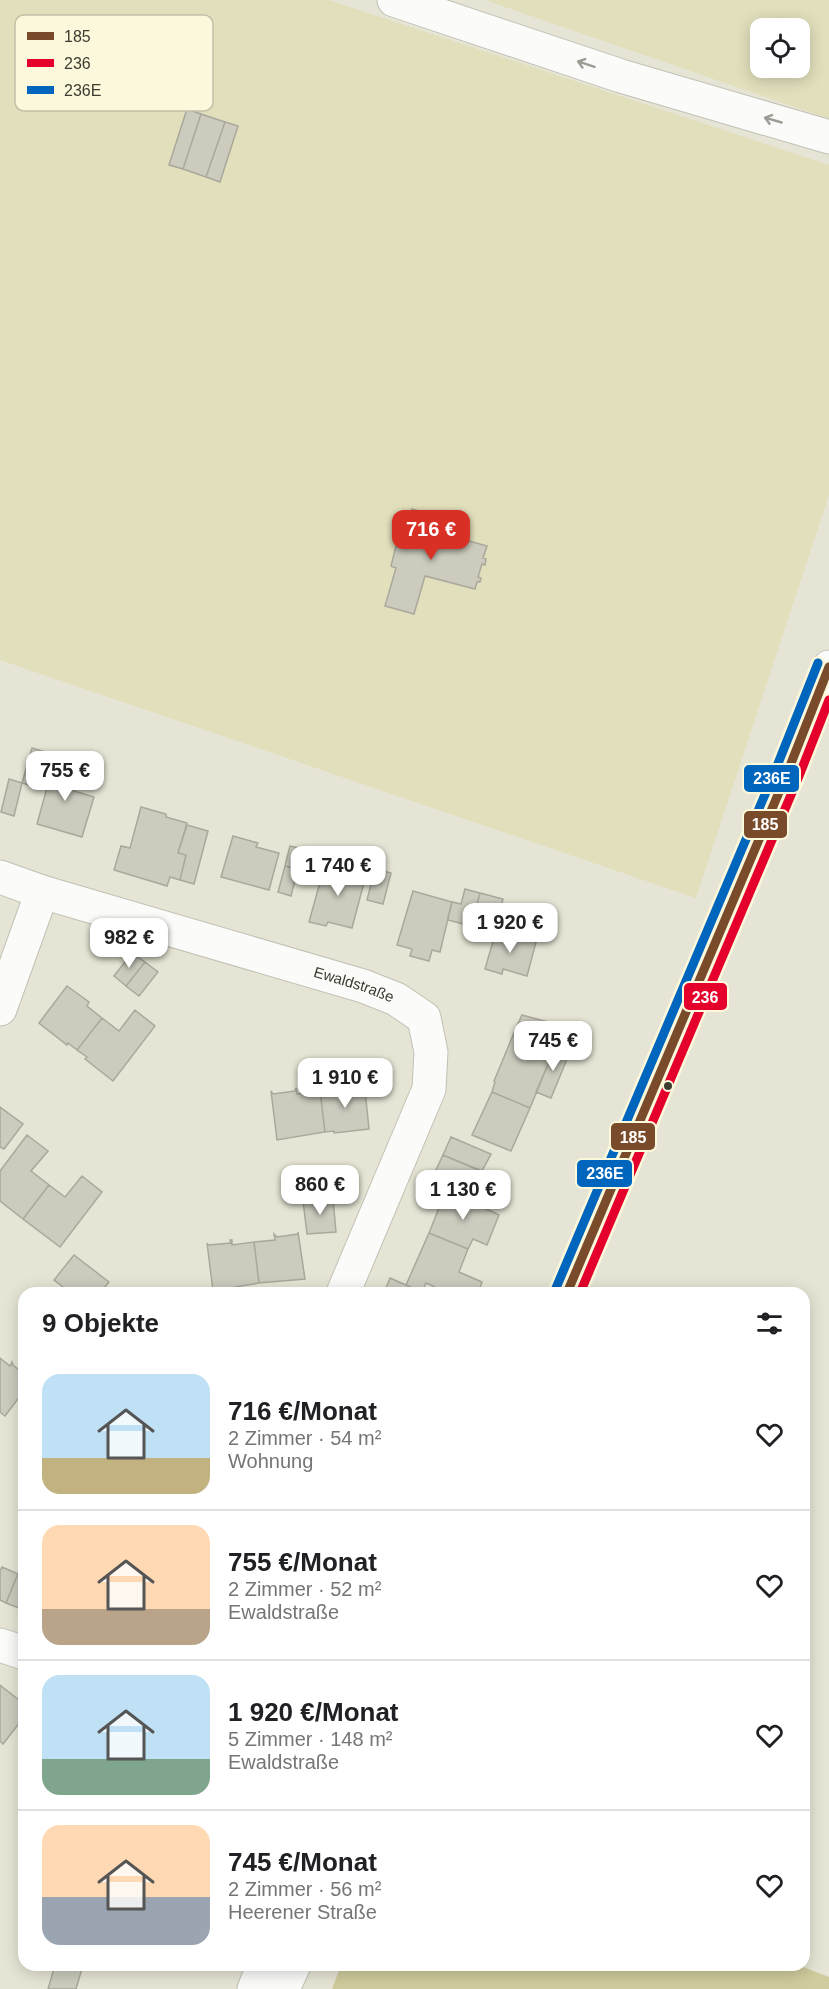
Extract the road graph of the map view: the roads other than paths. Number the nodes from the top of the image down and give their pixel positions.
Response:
1 (394, 0) edge
2 (829, 137) edge
3 (829, 667) edge
4 (0, 877) edge
5 (42, 892) junction
6 (0, 1009) edge
7 (346, 1287) edge
8 (570, 1287) edge
9 (0, 1645) edge
10 (18, 1651) edge
11 (262, 1971) edge
12 (291, 1971) edge
13 (254, 1989) edge
14 (283, 1989) edge

2 -> 1 street
3 - 8 street
4 - 5 street, Ewaldstraße
5 - 6 street
5 - 7 street, Ewaldstraße
9 - 10 street
11 - 13 street
12 - 14 street

